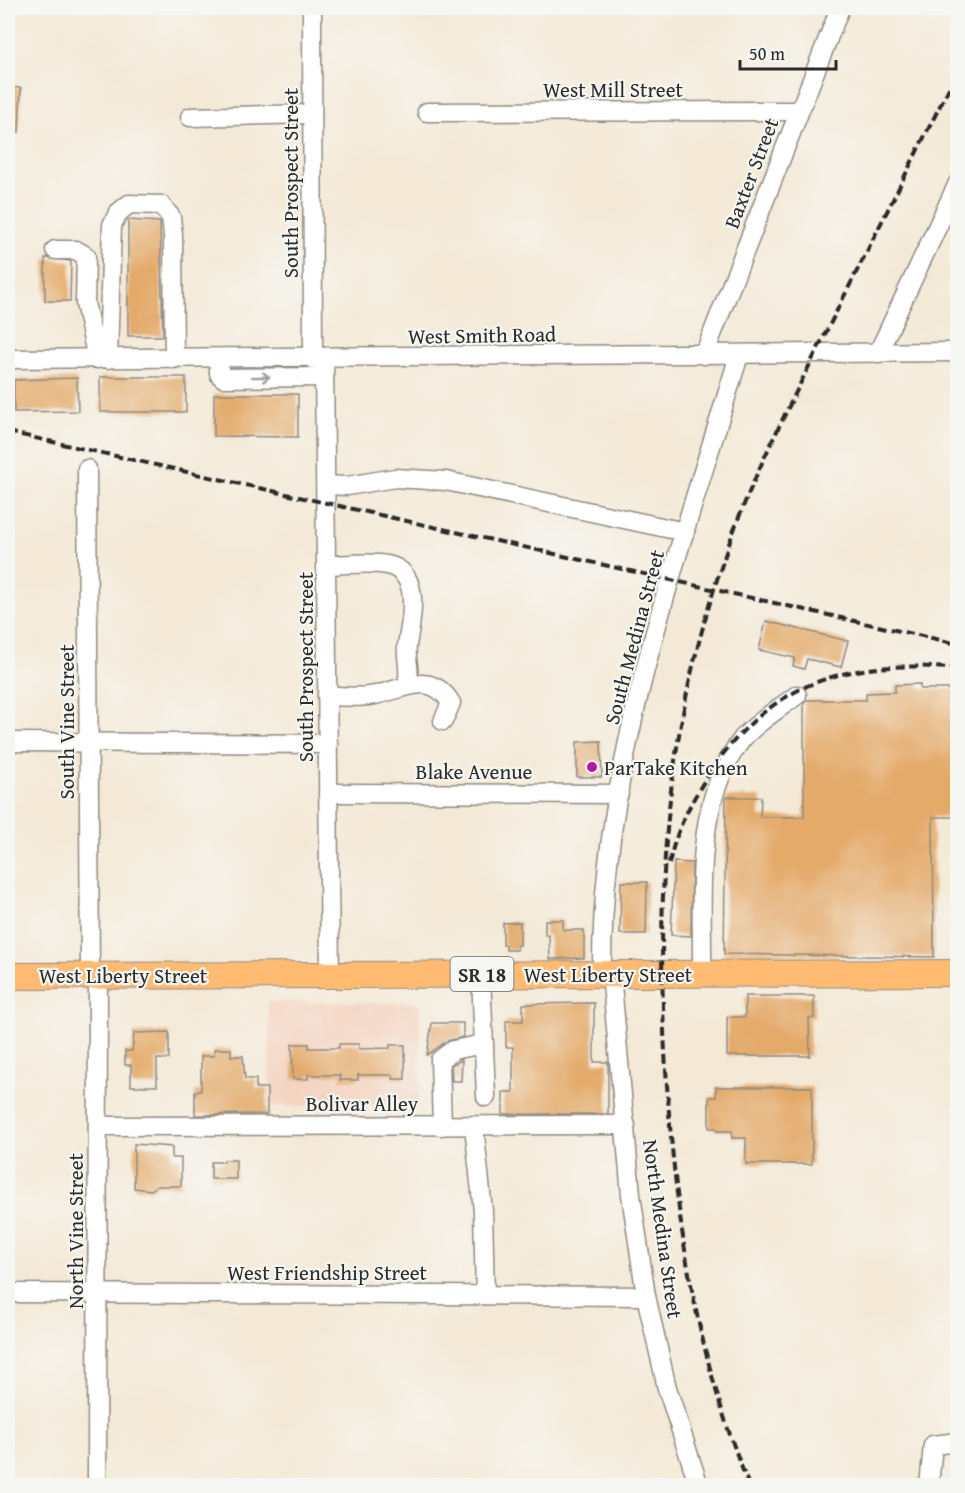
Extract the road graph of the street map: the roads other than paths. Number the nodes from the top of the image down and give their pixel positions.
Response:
1 (312, 8) edge
2 (840, 8) edge
3 (799, 111) junction
4 (427, 112) dead end
5 (312, 114) junction
6 (190, 117) dead end
7 (957, 183) edge
8 (55, 250) dead end
9 (957, 352) edge
10 (878, 353) junction
11 (739, 354) junction
12 (704, 355) junction
13 (8, 359) edge
14 (103, 359) junction
15 (174, 359) junction
16 (319, 368) junction
17 (87, 469) dead end
18 (326, 485) junction
19 (685, 532) junction
20 (327, 565) junction
21 (406, 686) junction
22 (327, 695) junction
23 (797, 695) dead end
24 (443, 721) dead end
25 (8, 742) edge
26 (89, 742) junction
27 (327, 744) junction
28 (328, 793) junction
29 (619, 794) junction
30 (607, 973) junction
31 (957, 973) edge
32 (481, 974) junction
33 (702, 974) junction
34 (330, 975) junction
35 (8, 976) edge
36 (94, 976) junction
37 (484, 1044) junction
38 (486, 1096) dead end
39 (627, 1125) junction
40 (98, 1126) junction
41 (442, 1126) junction
42 (474, 1126) junction
43 (8, 1293) edge
44 (98, 1294) junction
45 (485, 1295) junction
46 (646, 1296) junction
47 (957, 1442) edge
48 (97, 1485) edge
49 (699, 1485) edge
50 (929, 1485) edge

1 - 5 street, South Prospect Street
2 - 3 street, Baxter Street
3 - 4 street, West Mill Street
3 - 12 street, Baxter Street
5 - 6 street
5 - 16 street, South Prospect Street
7 - 10 street
8 - 14 street
9 - 10 street, West Smith Road
10 - 11 street, West Smith Road
11 - 12 street, West Smith Road
11 - 19 street, South Medina Street
12 - 16 street, West Smith Road
13 - 14 street, West Smith Road
14 - 15 street, West Smith Road
14 - 15 street
15 - 16 street, West Smith Road
16 - 18 street, South Prospect Street
17 - 26 street, South Vine Street
18 - 19 street
18 - 20 street, South Prospect Street
19 - 29 street, South Medina Street
20 - 21 street
20 - 22 street, South Prospect Street
21 - 22 street
21 - 24 street
22 - 27 street, South Prospect Street
23 - 33 street
25 - 26 street
26 - 27 street
26 - 36 street, South Vine Street
27 - 28 street, South Prospect Street
28 - 29 street, Blake Avenue
28 - 34 street, South Prospect Street
29 - 30 street, South Medina Street
30 - 32 highway, West Liberty Street / SR 18
30 - 33 highway, West Liberty Street / SR 18
30 - 39 street, North Medina Street
31 - 33 highway, West Liberty Street / SR 18
32 - 34 highway, West Liberty Street / SR 18
32 - 37 street
34 - 36 highway, West Liberty Street / SR 18
35 - 36 highway, West Liberty Street / SR 18
36 - 40 street, North Vine Street
37 - 38 street
37 - 41 street
39 - 42 street, Bolivar Alley
39 - 46 street, North Medina Street
40 - 41 street, Bolivar Alley
40 - 44 street, North Vine Street
41 - 42 street, Bolivar Alley
42 - 45 street
43 - 44 street, West Friendship Street
44 - 45 street, West Friendship Street
44 - 48 street, North Vine Street
45 - 46 street, West Friendship Street
46 - 49 street, North Medina Street
47 - 50 street

